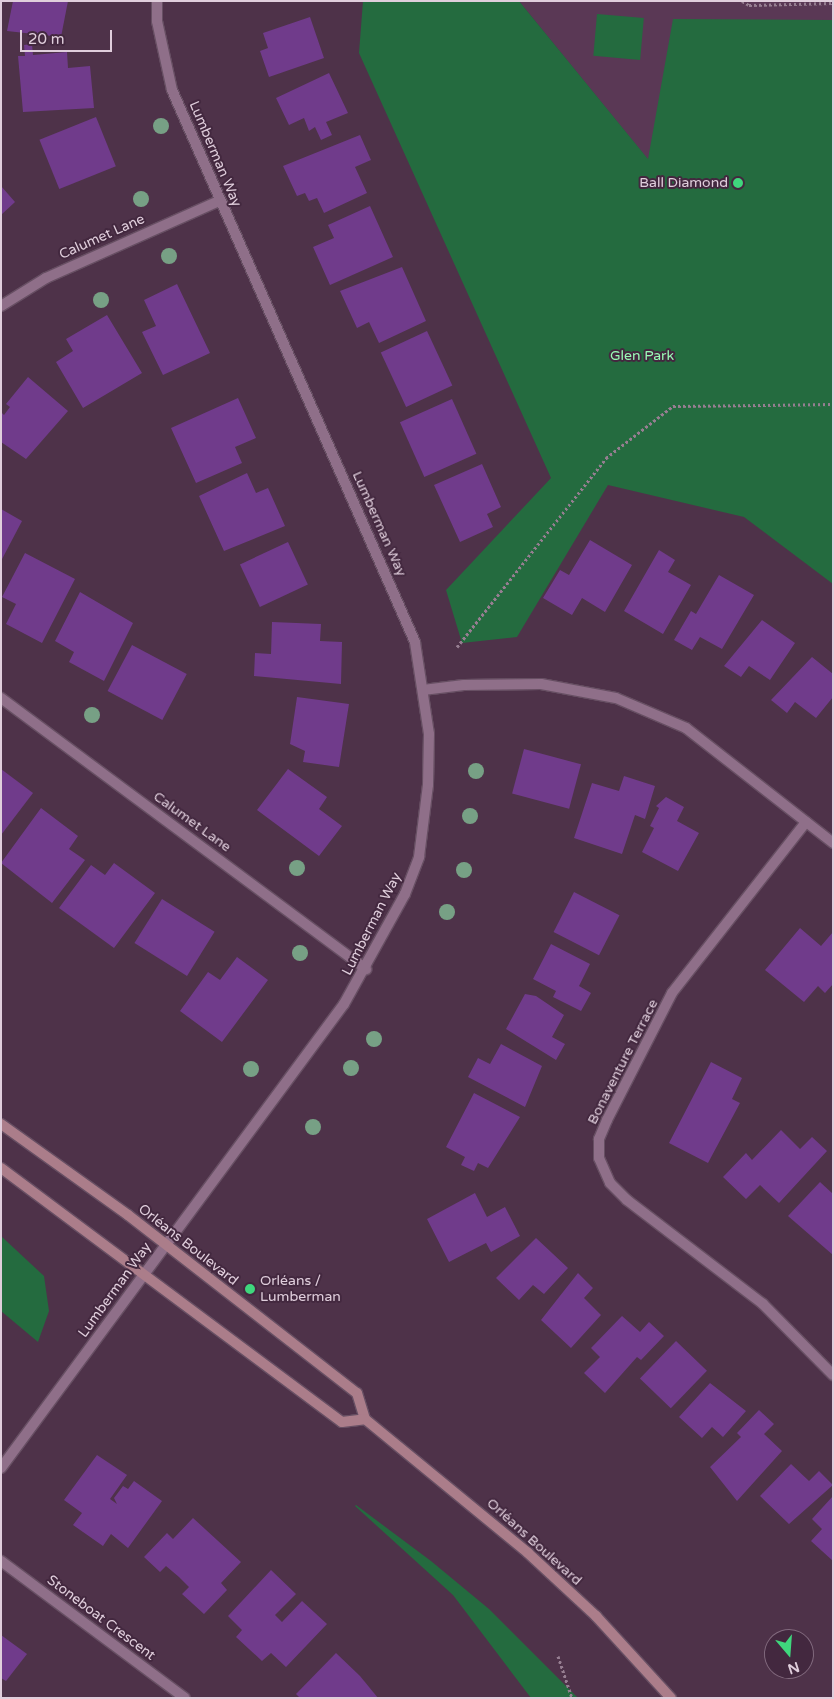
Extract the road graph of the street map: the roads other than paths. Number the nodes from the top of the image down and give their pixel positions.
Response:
1 (157, 1) edge
2 (218, 201) junction
3 (1, 306) edge
4 (423, 690) junction
5 (1, 698) edge
6 (806, 822) junction
7 (833, 843) edge
8 (366, 968) junction
9 (1, 1124) edge
10 (1, 1168) edge
11 (164, 1245) junction
12 (141, 1275) junction
13 (833, 1375) edge
14 (365, 1419) junction
15 (1, 1468) edge
16 (1, 1561) edge
17 (185, 1698) edge
18 (672, 1698) edge

1 - 2 street, Lumberman Way
2 - 3 street, Calumet Lane
2 - 4 street, Lumberman Way
4 - 6 street
4 - 8 street, Lumberman Way
5 - 8 street, Calumet Lane
6 - 7 street
6 - 13 street, Bonaventure Terrace
8 - 11 street, Lumberman Way
9 - 11 main road, Orléans Boulevard
10 - 12 main road
11 - 12 street, Lumberman Way
11 - 14 main road, Orléans Boulevard
12 - 14 main road
12 - 15 street, Lumberman Way
14 - 18 main road, Orléans Boulevard
16 - 17 street, Stoneboat Crescent

